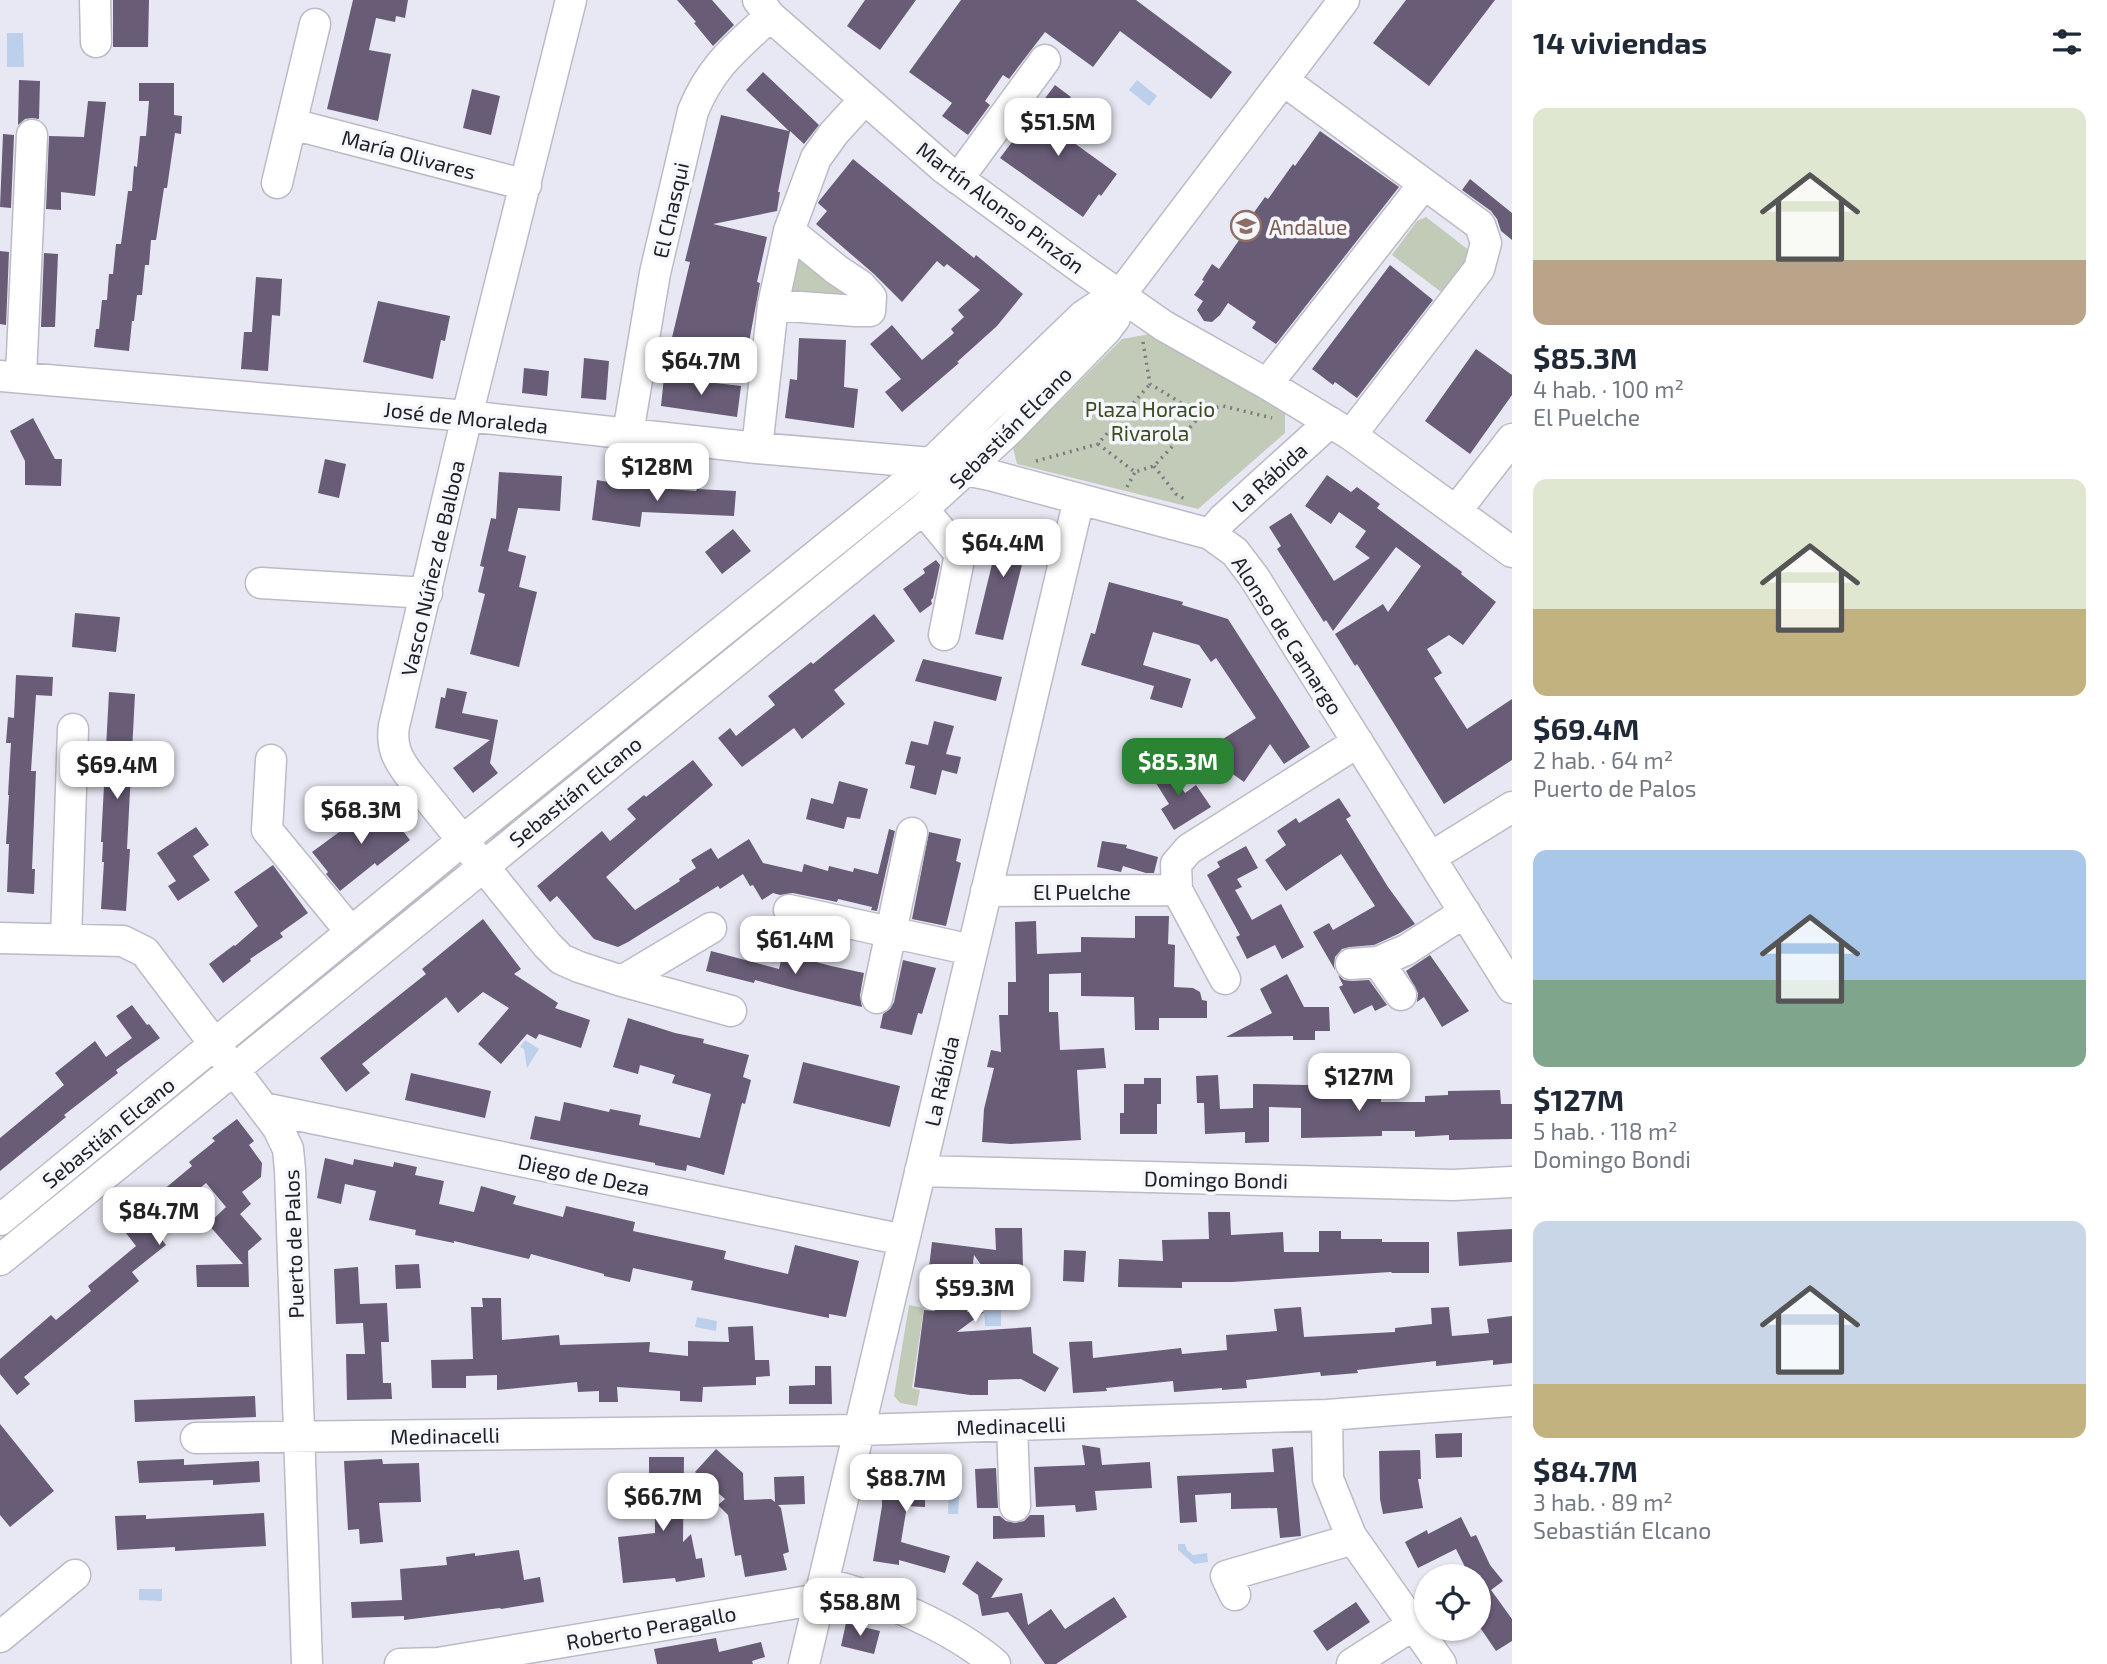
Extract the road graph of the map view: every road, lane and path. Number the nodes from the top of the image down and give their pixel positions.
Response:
1 (95, 0) edge
2 (571, 0) edge
3 (1344, 0) edge
4 (764, 8) edge
5 (315, 24) dead end
6 (96, 42) dead end
7 (1045, 60) dead end
8 (1283, 80) junction
9 (865, 99) junction
10 (292, 124) junction
11 (32, 135) dead end
12 (958, 179) junction
13 (277, 183) dead end
14 (1424, 184) junction
15 (526, 185) junction
16 (789, 231) junction
17 (1120, 295) junction
18 (773, 305) junction
19 (1142, 340) dead end
20 (10, 376) edge
21 (1150, 384) junction
22 (1267, 384) junction
23 (1196, 412) junction
24 (467, 416) junction
25 (1277, 419) dead end
26 (1341, 428) junction
27 (628, 433) junction
28 (1512, 439) edge
29 (1098, 444) junction
30 (757, 448) junction
31 (1028, 461) dead end
32 (931, 463) junction
33 (1154, 466) junction
34 (968, 469) junction
35 (1079, 499) junction
36 (1194, 505) dead end
37 (923, 509) junction
38 (1456, 511) junction
39 (1210, 534) junction
40 (1512, 552) edge
41 (261, 583) dead end
42 (427, 593) junction
43 (944, 635) dead end
44 (73, 729) dead end
45 (1358, 742) junction
46 (271, 761) dead end
47 (1512, 807) edge
48 (912, 833) dead end
49 (462, 841) junction
50 (1431, 857) junction
51 (482, 866) junction
52 (1177, 890) junction
53 (986, 891) junction
54 (789, 910) dead end
55 (1465, 912) junction
56 (711, 928) dead end
57 (351, 932) junction
58 (891, 933) junction
59 (0, 938) edge
60 (66, 939) junction
61 (972, 950) junction
62 (1225, 979) dead end
63 (622, 981) junction
64 (1512, 988) edge
65 (1401, 995) dead end
66 (877, 998) dead end
67 (731, 1011) dead end
68 (215, 1044) junction
69 (234, 1069) junction
70 (263, 1108) junction
71 (920, 1171) junction
72 (1512, 1182) edge
73 (7, 1214) edge
74 (34, 1232) junction
75 (904, 1240) junction
76 (0, 1259) edge
77 (1512, 1401) edge
78 (1327, 1415) junction
79 (1012, 1425) junction
80 (859, 1430) junction
81 (300, 1437) junction
82 (195, 1438) dead end
83 (1015, 1506) dead end
84 (1351, 1536) junction
85 (75, 1575) dead end
86 (821, 1593) junction
87 (1235, 1595) dead end
88 (1413, 1625) junction
89 (0, 1637) edge
90 (307, 1664) edge
91 (400, 1664) edge
92 (804, 1664) edge
93 (995, 1664) edge
94 (1352, 1664) edge
95 (1441, 1664) edge

1 - 6 street
2 - 15 street, Vasco Núñez de Balboa
3 - 8 street, Sebastián Elcano
4 - 9 street, Martín Alonso Pinzón
4 - 27 street, El Chasqui
5 - 10 street
7 - 12 street
8 - 14 street
8 - 17 street, Sebastián Elcano
9 - 12 street, Martín Alonso Pinzón
9 - 16 street
10 - 13 street
10 - 15 street, María Olivares
11 - 20 street
12 - 17 street, Martín Alonso Pinzón
14 - 22 street
14 - 26 street
15 - 24 street, Vasco Núñez de Balboa
16 - 18 street
16 - 18 street
17 - 22 street, Martín Alonso Pinzón
17 - 32 street, Sebastián Elcano
17 - 34 street, Sebastián Elcano
18 - 30 street
19 - 21 path
20 - 24 street, José de Moraleda
21 - 23 path
21 - 29 path
22 - 26 street, Martín Alonso Pinzón
23 - 25 path
23 - 33 path
24 - 27 street, José de Moraleda
24 - 42 street, Vasco Núñez de Balboa
26 - 38 street, Martín Alonso Pinzón
26 - 39 street, La Rábida
27 - 30 street, José de Moraleda
28 - 38 street
29 - 31 path
29 - 33 path
30 - 32 street, José de Moraleda
32 - 34 street, Alonso de Camargo
32 - 49 street, Sebastián Elcano
33 - 36 path
34 - 35 street, Alonso de Camargo
34 - 37 street, Sebastián Elcano
35 - 39 street, Alonso de Camargo
35 - 53 street, La Rábida
37 - 43 street
37 - 51 street, Sebastián Elcano
38 - 40 street, Martín Alonso Pinzón
39 - 45 street, Alonso de Camargo
41 - 42 street
42 - 49 street, Vasco Núñez de Balboa
44 - 60 street
45 - 50 street, Alonso de Camargo
45 - 52 street
46 - 57 street
47 - 50 street
48 - 58 street
49 - 51 street, Vasco Núñez de Balboa
49 - 57 street, Sebastián Elcano
50 - 55 street, Alonso de Camargo
51 - 63 street, Vasco Núñez de Balboa
51 - 69 street, Sebastián Elcano
52 - 53 street, El Puelche
52 - 62 street
53 - 61 street, La Rábida
54 - 58 street
55 - 64 street, Alonso de Camargo
55 - 65 street
56 - 63 street
57 - 68 street, Sebastián Elcano
58 - 61 street
58 - 66 street
59 - 60 street, Puerto de Palos
60 - 68 street, Puerto de Palos
61 - 71 street, La Rábida
63 - 67 street, Vasco Núñez de Balboa
68 - 69 street, Puerto de Palos
68 - 73 street, Sebastián Elcano
69 - 70 street, Puerto de Palos
69 - 74 street, Sebastián Elcano
70 - 75 street, Diego de Deza
70 - 81 street, Puerto de Palos
71 - 72 street, Domingo Bondi
71 - 75 street, La Rábida
73 - 74 street
74 - 76 street, Sebastián Elcano
75 - 80 street, La Rábida
77 - 78 street, Medinacelli
78 - 79 street, Medinacelli
78 - 84 street
79 - 80 street, Medinacelli
79 - 83 street
80 - 81 street, Medinacelli
80 - 86 street, La Rábida
81 - 82 street, Medinacelli
81 - 90 street, Puerto de Palos
84 - 87 street
84 - 88 street
85 - 89 street
86 - 91 street, Roberto Peragallo
86 - 92 street, La Rábida
86 - 93 street, Roberto Peragallo
88 - 94 street
88 - 95 street

